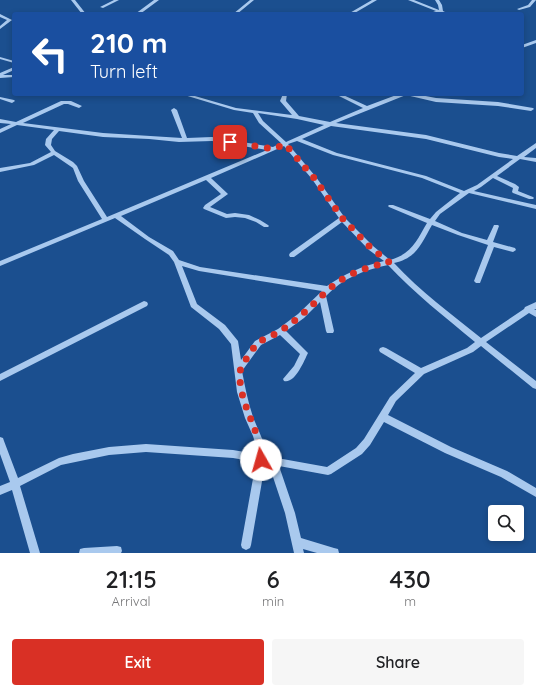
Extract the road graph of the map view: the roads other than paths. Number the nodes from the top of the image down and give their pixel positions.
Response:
1 (73, 0) edge
2 (117, 0) edge
3 (157, 0) edge
4 (252, 0) edge
5 (375, 0) edge
6 (410, 0) edge
7 (437, 0) edge
8 (534, 0) edge
9 (102, 7) dead end
10 (518, 9) dead end
11 (441, 11) junction
12 (82, 12) edge
13 (140, 12) edge
14 (237, 12) edge
15 (354, 12) edge
16 (437, 12) edge
17 (0, 15) edge
18 (0, 28) edge
19 (536, 41) edge
20 (524, 42) edge
21 (530, 44) junction
22 (524, 46) edge
23 (0, 58) edge
24 (12, 61) edge
25 (12, 69) edge
26 (0, 76) edge
27 (12, 76) edge
28 (189, 96) edge
29 (284, 96) edge
30 (341, 96) edge
31 (399, 96) edge
32 (417, 96) edge
33 (0, 98) edge
34 (12, 101) dead end
35 (79, 106) dead end
36 (367, 108) junction
37 (531, 109) dead end
38 (174, 110) dead end
39 (254, 111) junction
40 (298, 117) junction
41 (0, 121) edge
42 (18, 122) junction
43 (330, 124) junction
44 (57, 129) junction
45 (0, 131) edge
46 (298, 139) junction
47 (185, 140) junction
48 (285, 144) junction
49 (536, 145) edge
50 (274, 149) junction
51 (54, 153) junction
52 (517, 158) junction
53 (536, 160) edge
54 (0, 170) edge
55 (494, 176) junction
56 (207, 178) junction
57 (465, 192) junction
58 (531, 198) dead end
59 (391, 206) dead end
60 (536, 207) edge
61 (116, 216) junction
62 (343, 219) junction
63 (106, 220) junction
64 (431, 222) junction
65 (266, 226) dead end
66 (496, 226) dead end
67 (490, 243) junction
68 (513, 250) dead end
69 (292, 255) dead end
70 (177, 262) junction
71 (389, 262) junction
72 (0, 264) edge
73 (478, 281) dead end
74 (325, 292) junction
75 (144, 304) dead end
76 (532, 307) edge
77 (536, 314) edge
78 (281, 330) junction
79 (330, 331) dead end
80 (481, 342) junction
81 (384, 350) dead end
82 (239, 370) junction
83 (421, 372) junction
84 (0, 378) edge
85 (287, 379) dead end
86 (536, 386) edge
87 (382, 417) junction
88 (0, 441) edge
89 (261, 460) junction
90 (273, 462) junction
91 (15, 483) junction
92 (0, 491) edge
93 (536, 493) edge
94 (297, 542) junction
95 (246, 545) dead end
96 (118, 551) dead end
97 (35, 553) edge
98 (84, 553) edge
99 (299, 553) edge
100 (334, 553) edge

1 - 12 street
2 - 9 street
3 - 13 street
4 - 14 street
5 - 15 street
6 - 11 street
7 - 11 street
8 - 10 street
11 - 16 street
17 - 18 street
19 - 21 street
20 - 21 street
21 - 22 street
23 - 24 street
25 - 26 street
26 - 27 street
28 - 39 street
29 - 40 street
30 - 36 street
31 - 36 street
32 - 37 street
33 - 34 street
35 - 42 street
36 - 43 street
38 - 47 street
39 - 40 street
39 - 48 street
40 - 43 street
41 - 42 street
42 - 44 street
42 - 45 street
43 - 46 street
43 - 52 street
44 - 47 street
44 - 51 street
46 - 48 street
46 - 57 street
47 - 50 street
48 - 50 street
48 - 62 street
49 - 52 street
50 - 56 street
51 - 54 street
51 - 63 street
52 - 53 street
52 - 55 street
55 - 57 street
55 - 58 street
56 - 61 street
56 - 65 street
57 - 60 street
57 - 64 street
59 - 64 street
61 - 63 street
61 - 70 street
62 - 69 street
62 - 71 street
63 - 72 street
64 - 67 street
64 - 71 street
66 - 67 street
67 - 68 street
67 - 73 street
70 - 74 street
70 - 82 street
71 - 74 street
71 - 80 street
74 - 78 street
74 - 79 street
75 - 84 street
76 - 77 street
76 - 80 street
78 - 82 street
78 - 85 street
80 - 83 street
80 - 86 street
81 - 83 street
82 - 89 street
83 - 87 street
87 - 90 street
87 - 93 street
88 - 91 street
89 - 90 street
89 - 91 street
89 - 95 street
90 - 94 street
91 - 92 street
91 - 97 street
94 - 99 street
94 - 100 street
96 - 98 street

